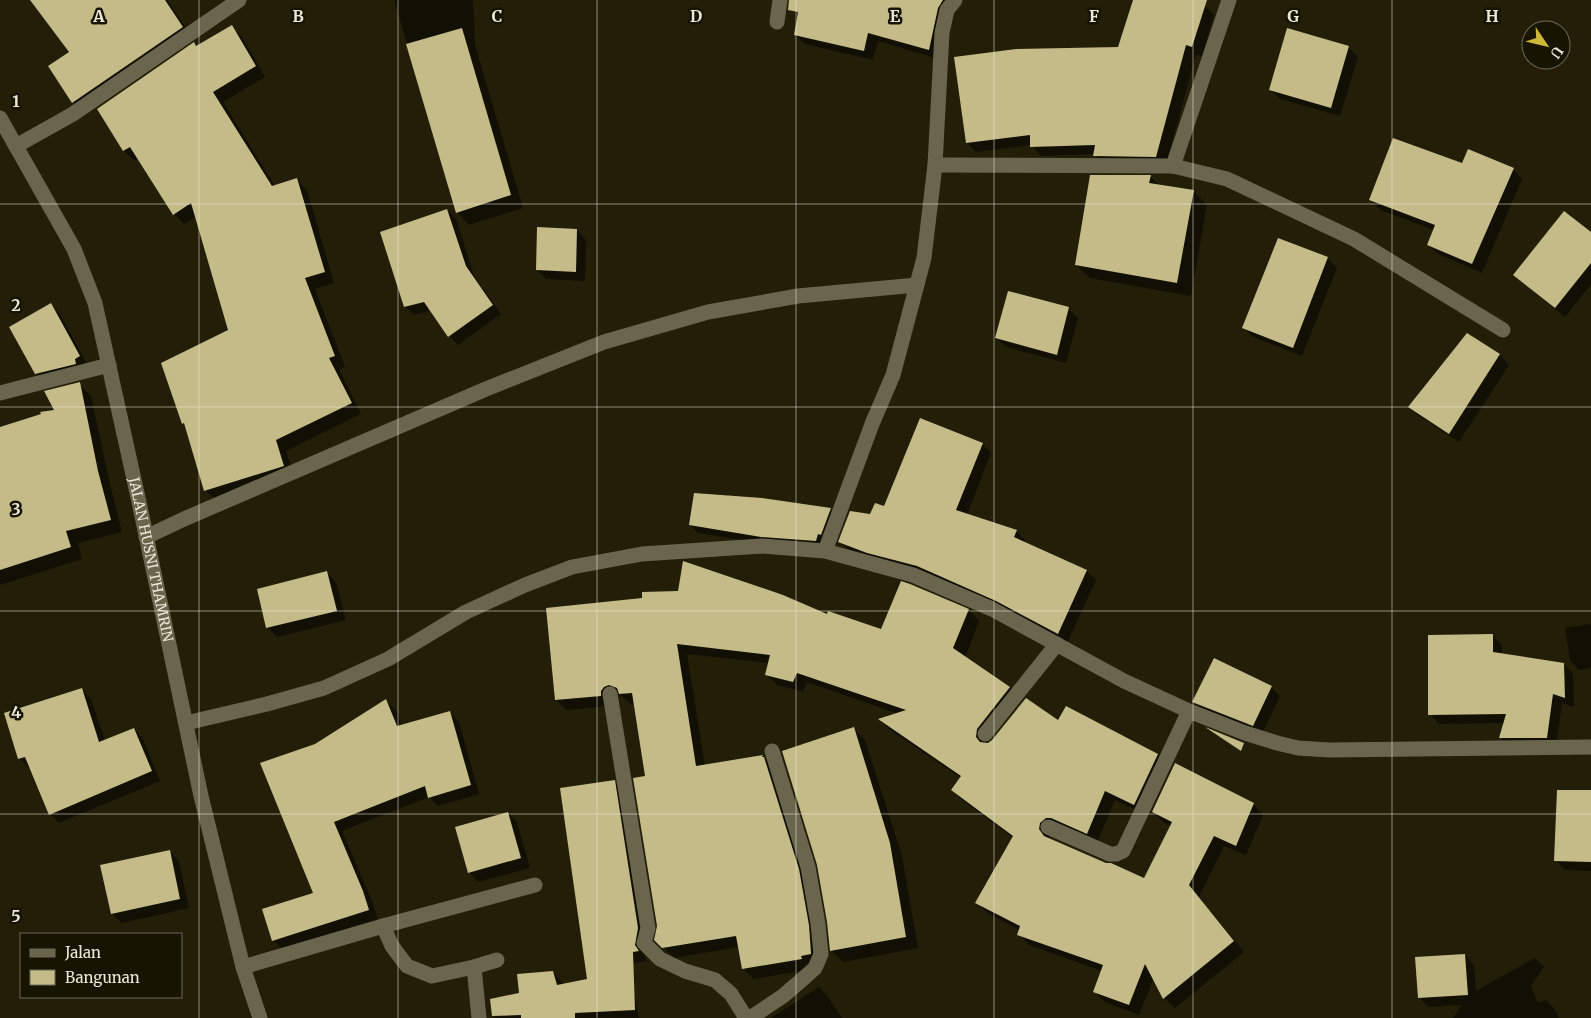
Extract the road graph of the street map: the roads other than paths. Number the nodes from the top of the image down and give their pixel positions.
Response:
1 (239, 0) edge
2 (780, 0) edge
3 (955, 0) edge
4 (1229, 0) edge
5 (777, 22) dead end
6 (0, 118) edge
7 (16, 146) junction
8 (936, 165) junction
9 (1173, 166) junction
10 (918, 285) junction
11 (1504, 330) dead end
12 (109, 365) junction
13 (0, 393) edge
14 (146, 537) junction
15 (825, 551) junction
16 (1057, 644) junction
17 (610, 694) dead end
18 (1189, 711) junction
19 (186, 723) junction
20 (985, 734) dead end
21 (1591, 747) edge
22 (772, 751) dead end
23 (1048, 826) dead end
24 (535, 885) dead end
25 (383, 926) junction
26 (497, 960) dead end
27 (244, 967) junction
28 (474, 967) junction
29 (260, 1018) edge
30 (479, 1018) edge
31 (748, 1018) edge

1 - 7 street
2 - 5 street
3 - 8 street
4 - 9 street
6 - 7 street, JALAN HUSNI THAMRIN
7 - 12 street, JALAN HUSNI THAMRIN
8 - 9 street
8 - 10 street
9 - 11 street
10 - 14 street
10 - 15 street
12 - 13 street
12 - 14 street, JALAN HUSNI THAMRIN
14 - 19 street, JALAN HUSNI THAMRIN
15 - 16 street
15 - 19 street
16 - 18 street
16 - 20 street
17 - 31 street
18 - 21 street
18 - 23 street
19 - 27 street, JALAN HUSNI THAMRIN
22 - 31 street
24 - 25 street
25 - 27 street
25 - 28 street
26 - 28 street
27 - 29 street, JALAN HUSNI THAMRIN
28 - 30 street

